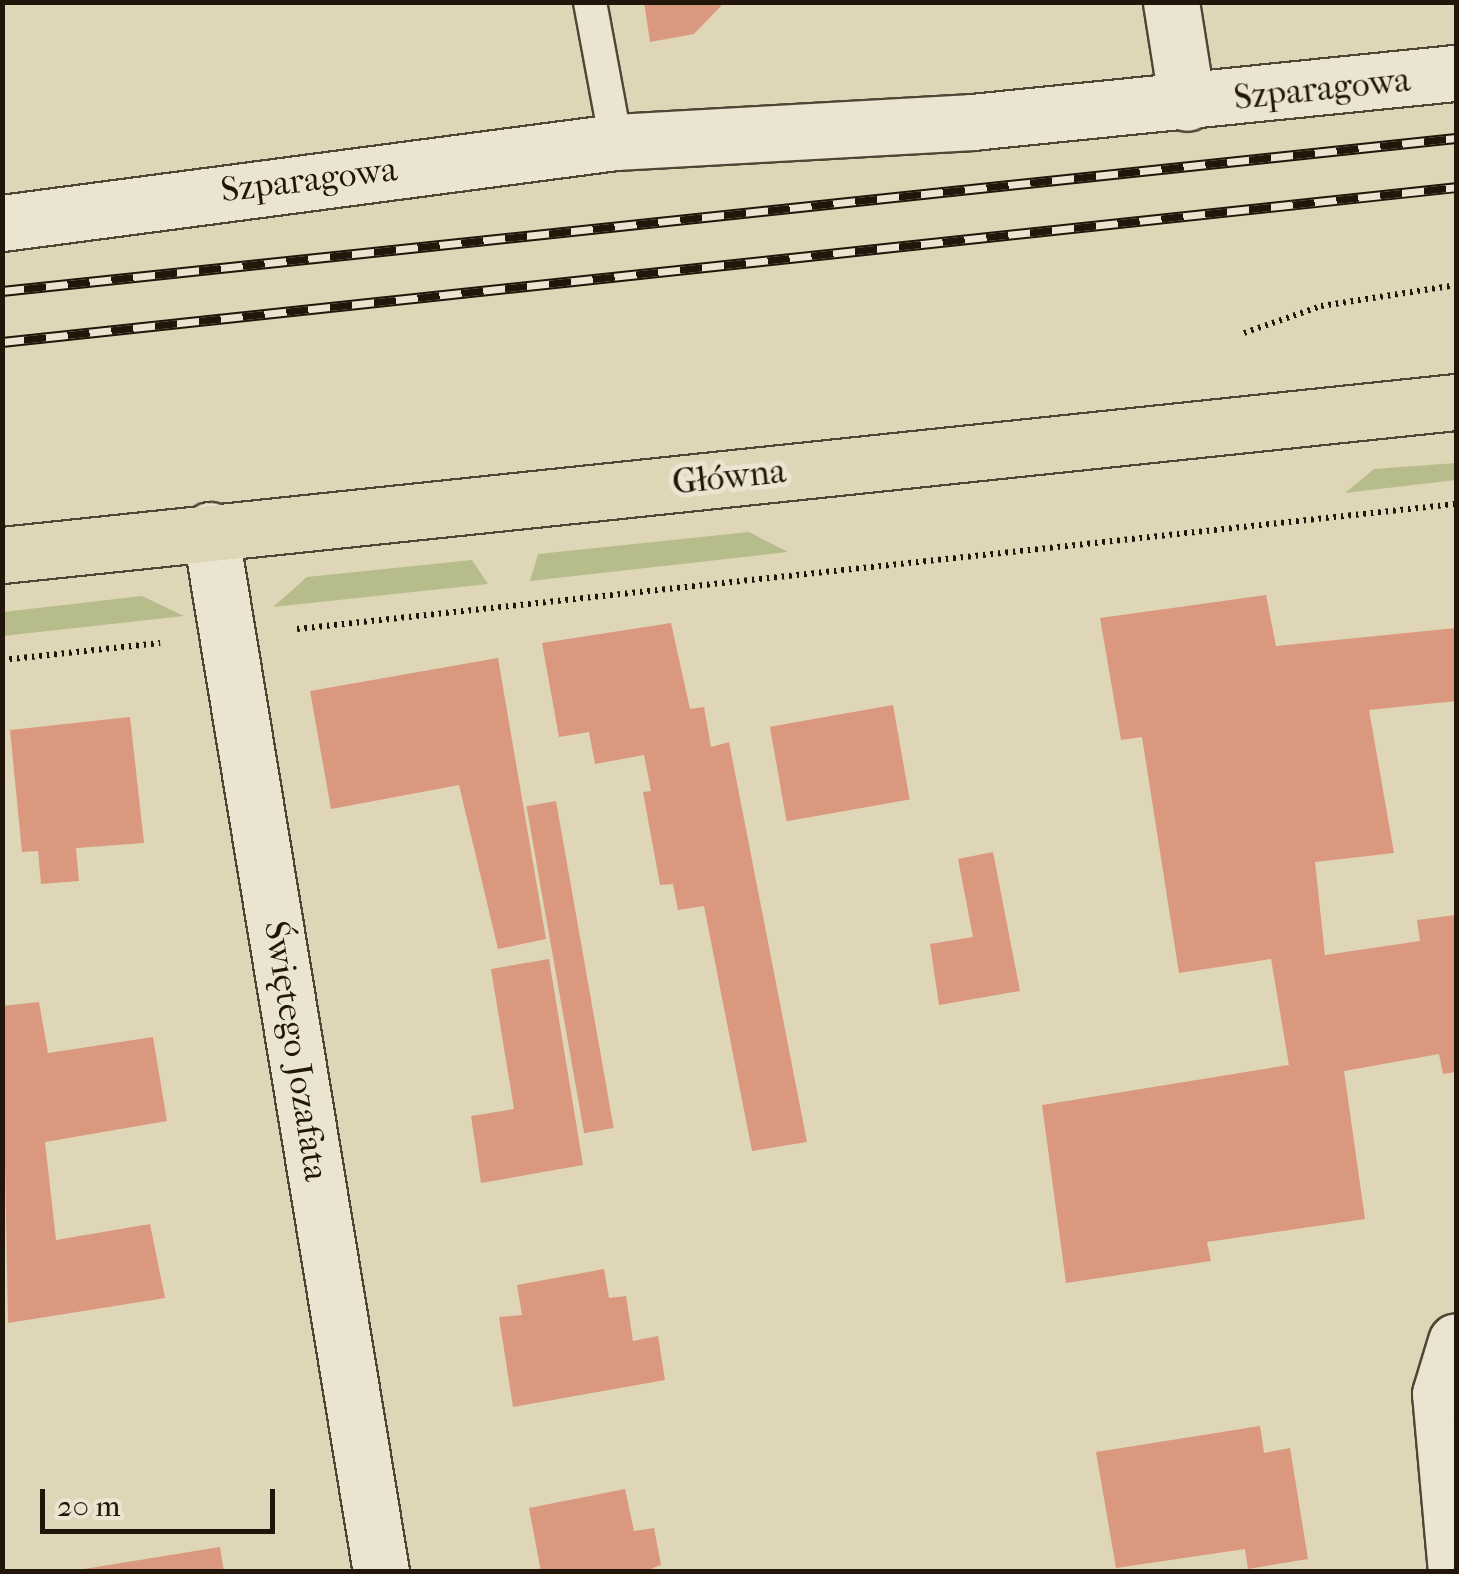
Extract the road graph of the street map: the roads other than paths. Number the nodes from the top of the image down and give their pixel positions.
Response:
1 (590, 2) edge
2 (1171, 2) edge
3 (1456, 74) edge
4 (1187, 103) junction
5 (616, 142) junction
6 (2, 223) edge
7 (1456, 402) edge
8 (210, 530) junction
9 (2, 555) edge
10 (1456, 1340) edge
11 (381, 1572) edge
12 (1456, 1572) edge

1 - 5 lane
2 - 4 street, Szparagowa
3 - 4 street, Szparagowa
4 - 5 street, Szparagowa
5 - 6 street, Szparagowa
7 - 8 main road, Główna
8 - 9 main road, Główna
8 - 11 street, Świętego Jozafata
10 - 12 street

